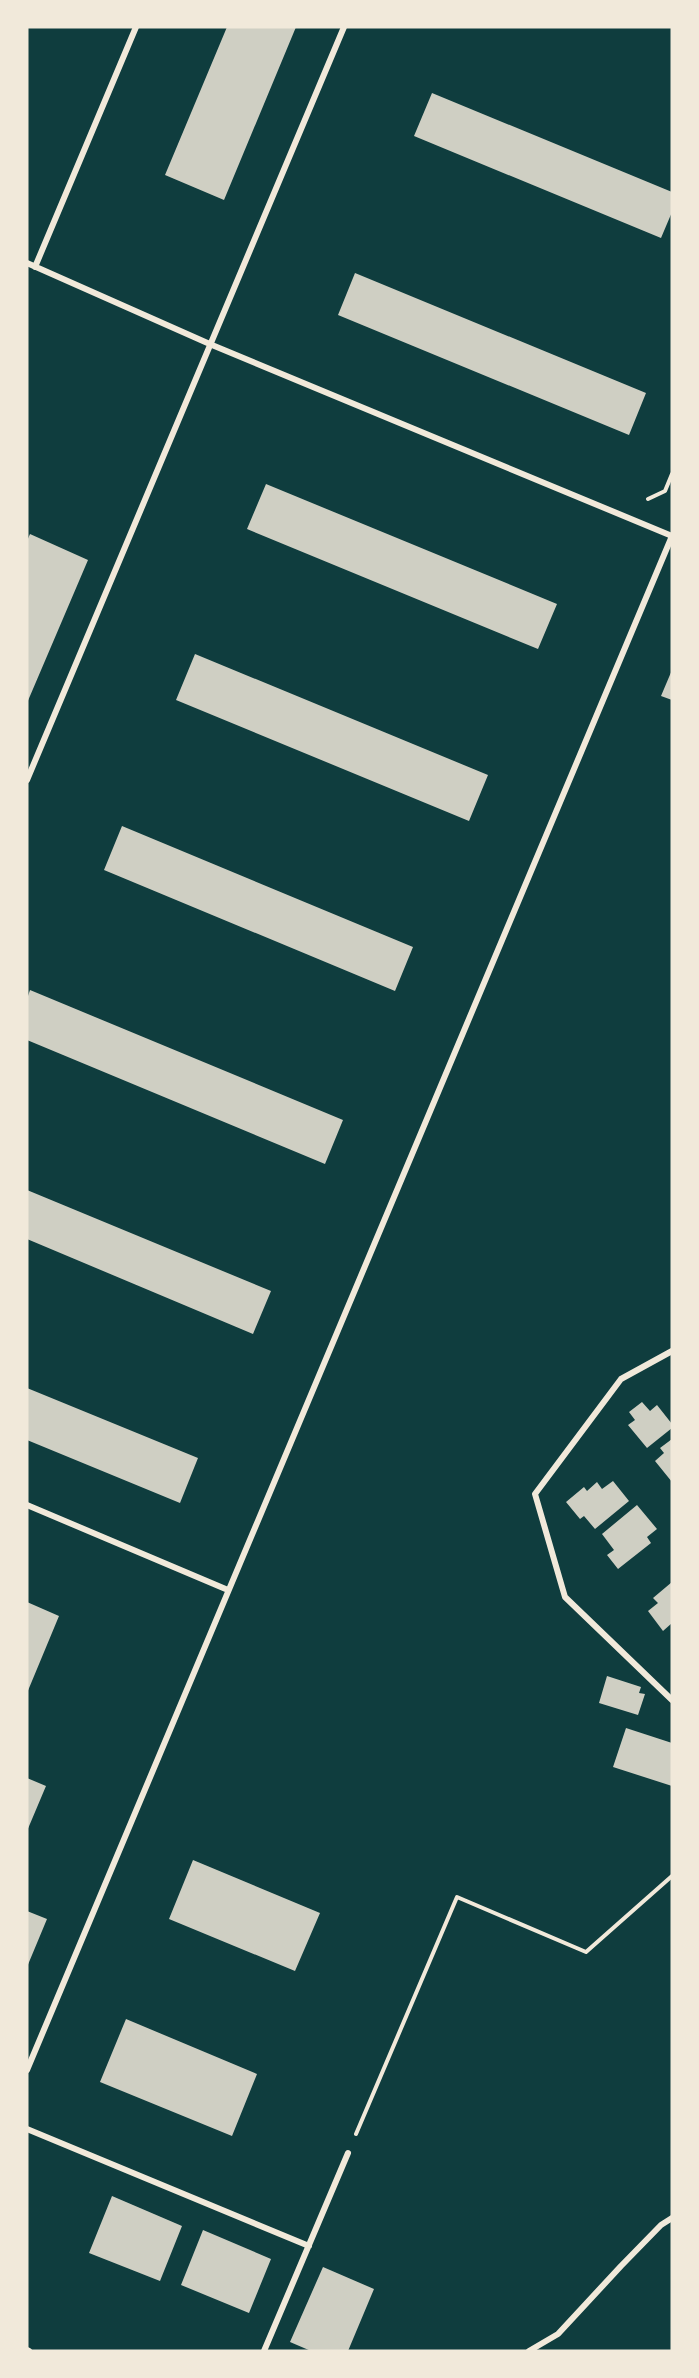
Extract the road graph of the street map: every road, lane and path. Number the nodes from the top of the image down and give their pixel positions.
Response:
1 (136, 27) edge
2 (344, 27) edge
3 (27, 263) edge
4 (35, 267) junction
5 (212, 345) junction
6 (672, 474) edge
7 (648, 500) dead end
8 (672, 536) edge
9 (27, 780) edge
10 (672, 1351) edge
11 (27, 1505) edge
12 (228, 1590) junction
13 (672, 1700) edge
14 (672, 1876) edge
15 (27, 2070) edge
16 (27, 2129) edge
17 (348, 2153) joint
18 (672, 2218) edge
19 (309, 2246) junction
20 (264, 2351) edge
21 (530, 2351) edge

1 - 4 street
2 - 5 street
3 - 4 street
4 - 5 street
5 - 8 street
5 - 9 street
6 - 7 path
8 - 12 street
10 - 13 street
11 - 12 street
12 - 15 street
14 - 17 path
16 - 19 street
17 - 19 street
18 - 21 street
19 - 20 street

